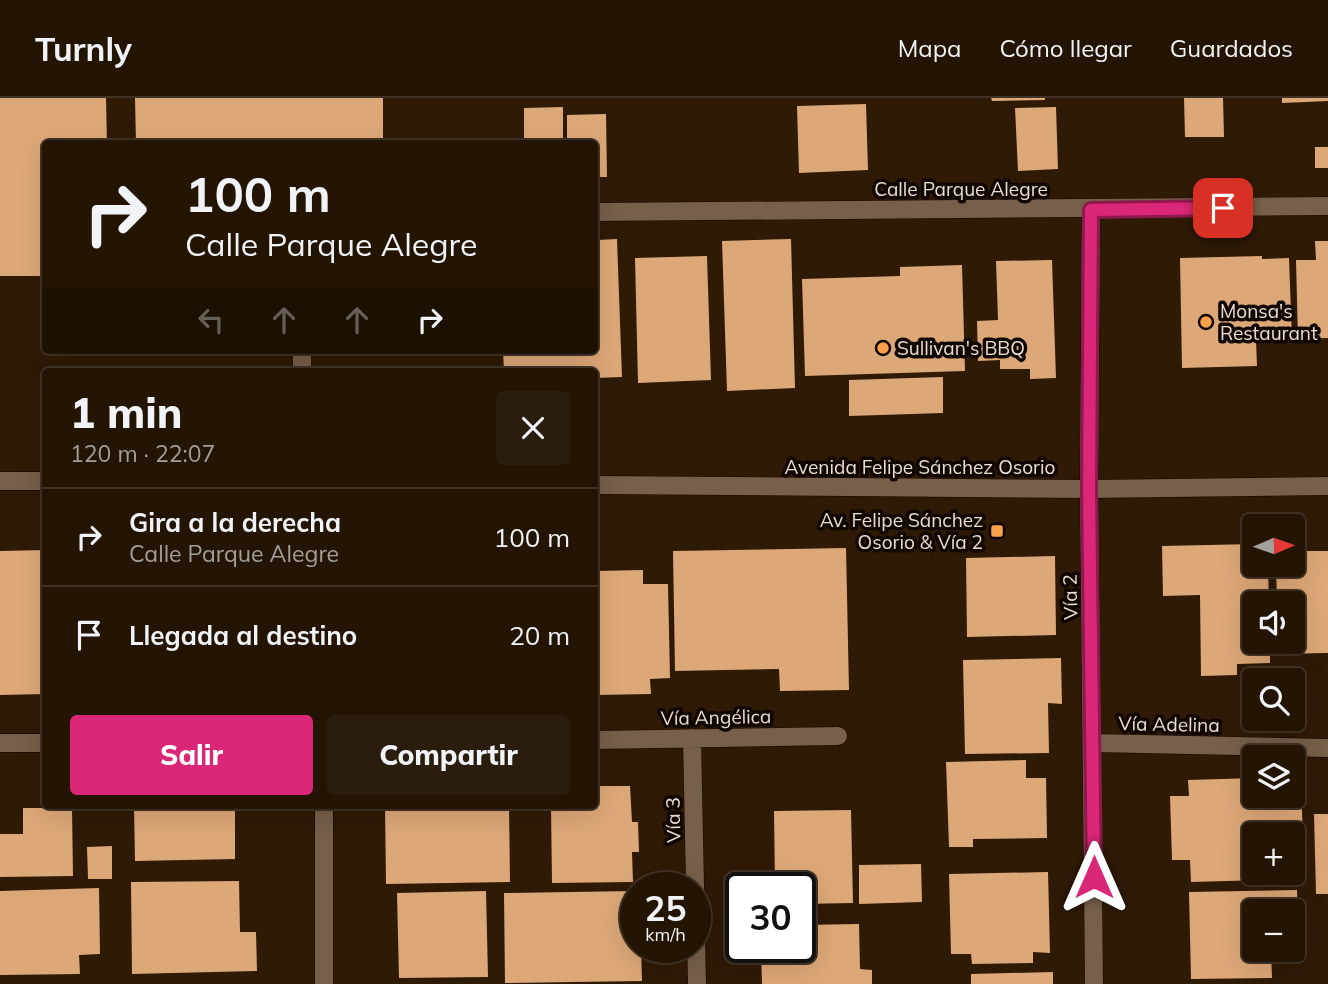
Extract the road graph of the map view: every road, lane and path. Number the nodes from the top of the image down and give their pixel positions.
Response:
1 (1328, 206) edge
2 (1091, 210) junction
3 (598, 212) edge
4 (0, 481) edge
5 (42, 481) edge
6 (598, 485) edge
7 (1328, 486) edge
8 (1089, 489) junction
9 (838, 736) dead end
10 (692, 738) junction
11 (598, 740) edge
12 (0, 743) edge
13 (42, 743) edge
14 (1094, 743) junction
15 (1328, 748) edge
16 (324, 809) edge
17 (324, 984) edge
18 (697, 984) edge
19 (1094, 984) edge

1 - 2 street, Calle Parque Alegre
2 - 3 street, Calle Parque Alegre
2 - 8 street, Vía 2
4 - 5 street
6 - 8 street, Avenida Felipe Sánchez Osorio
7 - 8 street, Avenida Felipe Sánchez Osorio
8 - 14 street, Vía 2
9 - 10 street, Vía Angélica
10 - 11 street, Vía Angélica
10 - 18 street, Vía 3
12 - 13 street
14 - 15 street, Vía Adelina
14 - 19 street, Vía 2
16 - 17 street

